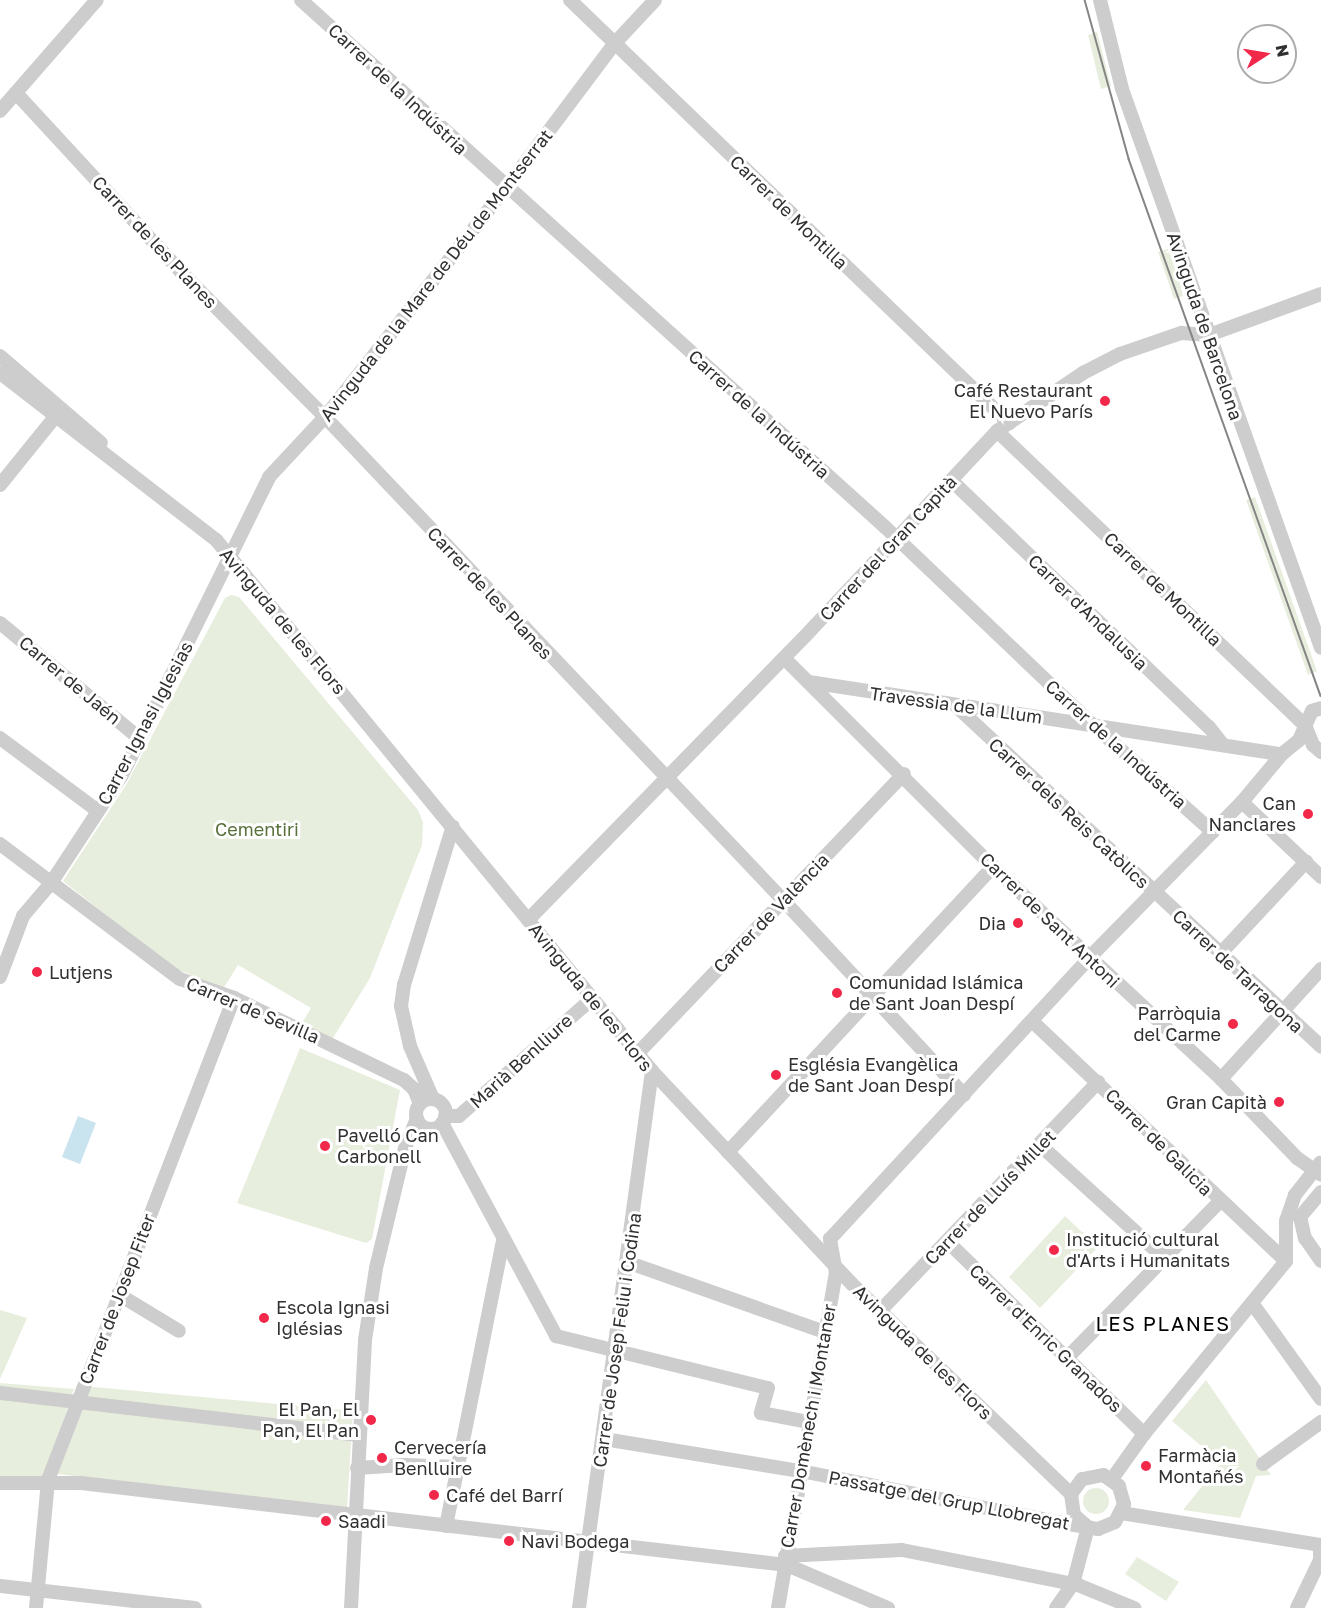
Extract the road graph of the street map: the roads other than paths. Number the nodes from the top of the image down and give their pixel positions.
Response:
1 (97, 0) edge
2 (302, 0) edge
3 (570, 0) edge
4 (655, 0) edge
5 (1100, 0) edge
6 (614, 44) junction
7 (16, 93) junction
8 (0, 111) edge
9 (506, 188) junction
10 (1321, 294) edge
11 (1209, 335) junction
12 (0, 356) edge
13 (0, 373) edge
14 (325, 417) junction
15 (54, 418) junction
16 (1003, 427) junction
17 (138, 477) junction
18 (951, 480) junction
19 (0, 485) edge
20 (895, 537) junction
21 (231, 558) junction
22 (0, 623) edge
23 (1321, 648) edge
24 (784, 658) junction
25 (809, 682) junction
26 (957, 707) junction
27 (1321, 708) edge
28 (1092, 724) junction
29 (1305, 725) junction
30 (0, 738) edge
31 (139, 738) junction
32 (1223, 746) junction
33 (1321, 752) edge
34 (1282, 754) junction
35 (904, 774) junction
36 (665, 777) junction
37 (1242, 802) junction
38 (98, 811) junction
39 (453, 826) junction
40 (1213, 832) junction
41 (0, 844) edge
42 (1306, 862) junction
43 (993, 867) junction
44 (1321, 877) edge
45 (51, 883) junction
46 (1155, 895) junction
47 (783, 900) junction
48 (528, 920) junction
49 (1221, 953) junction
50 (1089, 959) junction
51 (1321, 969) edge
52 (0, 977) edge
53 (234, 998) junction
54 (593, 998) junction
55 (872, 1000) junction
56 (1281, 1011) junction
57 (1033, 1022) junction
58 (1321, 1047) edge
59 (639, 1052) junction
60 (652, 1071) junction
61 (1221, 1079) junction
62 (1098, 1082) junction
63 (964, 1095) junction
64 (434, 1099) junction
65 (420, 1104) junction
66 (417, 1118) junction
67 (444, 1120) junction
68 (1040, 1145) junction
69 (728, 1152) junction
70 (1319, 1169) edge
71 (1321, 1192) edge
72 (1220, 1201) junction
73 (503, 1240) junction
74 (948, 1241) junction
75 (1163, 1257) junction
76 (832, 1261) junction
77 (1286, 1261) junction
78 (1321, 1261) edge
79 (627, 1262) junction
80 (118, 1294) junction
81 (1252, 1303) junction
82 (881, 1311) junction
83 (179, 1331) dead end
84 (825, 1332) junction
85 (616, 1348) junction
86 (1066, 1359) junction
87 (0, 1393) edge
88 (1321, 1399) edge
89 (76, 1404) junction
90 (809, 1422) junction
91 (1321, 1422) edge
92 (1144, 1434) junction
93 (359, 1435) junction
94 (604, 1439) junction
95 (1263, 1464) dead end
96 (458, 1467) junction
97 (357, 1468) junction
98 (794, 1470) dead end
99 (811, 1473) dead end
100 (1112, 1479) junction
101 (48, 1480) junction
102 (0, 1483) edge
103 (1071, 1494) junction
104 (1121, 1513) junction
105 (354, 1514) junction
106 (446, 1526) junction
107 (1088, 1527) junction
108 (588, 1543) junction
109 (1321, 1545) edge
110 (786, 1561) junction
111 (1073, 1584) junction
112 (0, 1586) edge
113 (39, 1590) junction
114 (36, 1608) edge
115 (195, 1608) edge
116 (351, 1608) edge
117 (579, 1608) edge
118 (778, 1608) edge
119 (888, 1608) edge
120 (1056, 1608) edge
121 (1134, 1608) edge
122 (1297, 1608) edge

1 - 7 street
2 - 9 street, Carrer de la Indústria
3 - 6 street, Carrer de Montilla
4 - 6 street, Avinguda de la Mare de Déu de Montserrat
5 - 11 street, Avinguda de Barcelona
6 - 9 street, Avinguda de la Mare de Déu de Montserrat
6 - 16 street, Carrer de Montilla
7 - 8 street
7 - 14 street, Carrer de les Planes
9 - 14 street, Avinguda de la Mare de Déu de Montserrat
9 - 20 street, Carrer de la Indústria
10 - 11 street, Carrer del Gran Capità
11 - 16 street, Carrer del Gran Capità
11 - 23 street, Avinguda de Barcelona
12 - 17 street, Avinguda de les Flors
13 - 15 street, Avinguda de les Flors
14 - 21 street, Avinguda de la Mare de Déu de Montserrat
14 - 36 street, Carrer de les Planes
15 - 17 street, Avinguda de les Flors
15 - 19 street
16 - 18 street, Carrer del Gran Capità
16 - 29 street, Carrer de Montilla
17 - 21 street, Avinguda de les Flors
18 - 20 street, Carrer del Gran Capità
18 - 32 street, Carrer d'Andalusia
20 - 24 street, Carrer del Gran Capità
20 - 28 street, Carrer de la Indústria
21 - 31 street, Carrer Ignasi Iglesias
21 - 39 street, Avinguda de les Flors
22 - 31 street, Carrer de Jaén
24 - 25 street, Carrer de Sant Antoni
24 - 36 street, Carrer del Gran Capità
25 - 26 street, Travessia de la Llum
25 - 35 street, Carrer de Sant Antoni
26 - 28 street, Travessia de la Llum
26 - 46 street, Carrer dels Reis Catòlics
27 - 29 street, Carrer Domènech i Montaner
28 - 32 street, Travessia de la Llum
28 - 40 street, Carrer de la Indústria
29 - 33 street, Carrer de Montilla
29 - 34 street, Carrer Domènech i Montaner
30 - 38 street
31 - 38 street, Carrer Ignasi Iglesias
32 - 34 street, Travessia de la Llum
34 - 37 street, Carrer Domènech i Montaner
35 - 43 street, Carrer de Sant Antoni
35 - 47 street, Carrer de València
36 - 47 street, Carrer de les Planes
36 - 48 street, Carrer del Gran Capità
37 - 40 street, Carrer Domènech i Montaner
37 - 42 street
38 - 45 street, Carrer Ignasi Iglesias
39 - 48 street, Avinguda de les Flors
39 - 64 street
40 - 46 street, Carrer Domènech i Montaner
41 - 45 street, Carrer de Sevilla
42 - 44 street
42 - 49 street
43 - 50 street, Carrer de Sant Antoni
43 - 55 street
45 - 52 street, Carrer Ignasi Iglesias
45 - 53 street, Carrer de Sevilla
46 - 49 street, Carrer de Tarragona
46 - 50 street, Carrer Domènech i Montaner
47 - 55 street, Carrer de les Planes
47 - 59 street, Carrer de València
48 - 54 street, Avinguda de les Flors
49 - 56 street, Carrer de Tarragona
50 - 57 street, Carrer Domènech i Montaner
50 - 61 street, Carrer de Sant Antoni
51 - 56 street
53 - 65 street, Carrer de Sevilla
53 - 80 street, Carrer de Josep Fiter
54 - 59 street, Avinguda de les Flors
54 - 67 street, Marià Benlliure
55 - 63 street, Carrer de les Planes
55 - 69 street
56 - 58 street, Carrer de Tarragona
56 - 61 street
57 - 62 street, Carrer de Galicia
57 - 63 street, Carrer Domènech i Montaner
59 - 60 street, Avinguda de les Flors
60 - 69 street, Avinguda de les Flors
60 - 79 street, Carrer de Josep Feliu i Codina
61 - 70 street, Carrer de Sant Antoni
62 - 68 street, Carrer de Lluís Millet
62 - 72 street, Carrer de Galicia
63 - 76 street, Carrer Domènech i Montaner
64 - 65 street
64 - 67 street
65 - 66 street
66 - 67 street
66 - 93 street
67 - 73 street
68 - 74 street, Carrer de Lluís Millet
68 - 75 street
69 - 76 street, Avinguda de les Flors
70 - 77 street
71 - 78 street
72 - 75 street
72 - 77 street, Carrer de Galicia
73 - 85 street
73 - 96 street
74 - 82 street, Carrer de Lluís Millet
74 - 86 street, Carrer d'Enric Granados
75 - 86 street
76 - 82 street, Avinguda de les Flors
76 - 84 street, Carrer Domènech i Montaner
77 - 81 street
79 - 84 street
79 - 85 street, Carrer de Josep Feliu i Codina
80 - 83 street
80 - 89 street, Carrer de Josep Fiter
81 - 88 street
81 - 92 street
82 - 103 street, Avinguda de les Flors
84 - 90 street, Carrer Domènech i Montaner
85 - 90 street
85 - 94 street, Carrer de Josep Feliu i Codina
86 - 92 street, Carrer d'Enric Granados
87 - 89 street
89 - 93 street
89 - 101 street, Carrer de Josep Fiter
90 - 110 street, Carrer Domènech i Montaner
91 - 95 street
92 - 100 street
93 - 97 street
94 - 98 street
94 - 108 street, Carrer de Josep Feliu i Codina
96 - 97 street
96 - 106 street
97 - 105 street
99 - 107 street, Passatge del Grup Llobregat
100 - 103 street
100 - 104 street
101 - 102 street
101 - 105 street
101 - 113 street, Carrer de Josep Fiter
103 - 107 street
104 - 107 street
104 - 109 street
105 - 106 street
105 - 116 street
106 - 108 street
107 - 111 street
108 - 110 street
108 - 117 street, Carrer de Josep Feliu i Codina
109 - 122 street
110 - 111 street
110 - 118 street, Carrer Domènech i Montaner
110 - 119 street
111 - 120 street
111 - 121 street
112 - 113 street
113 - 114 street, Carrer de Josep Fiter
113 - 115 street

